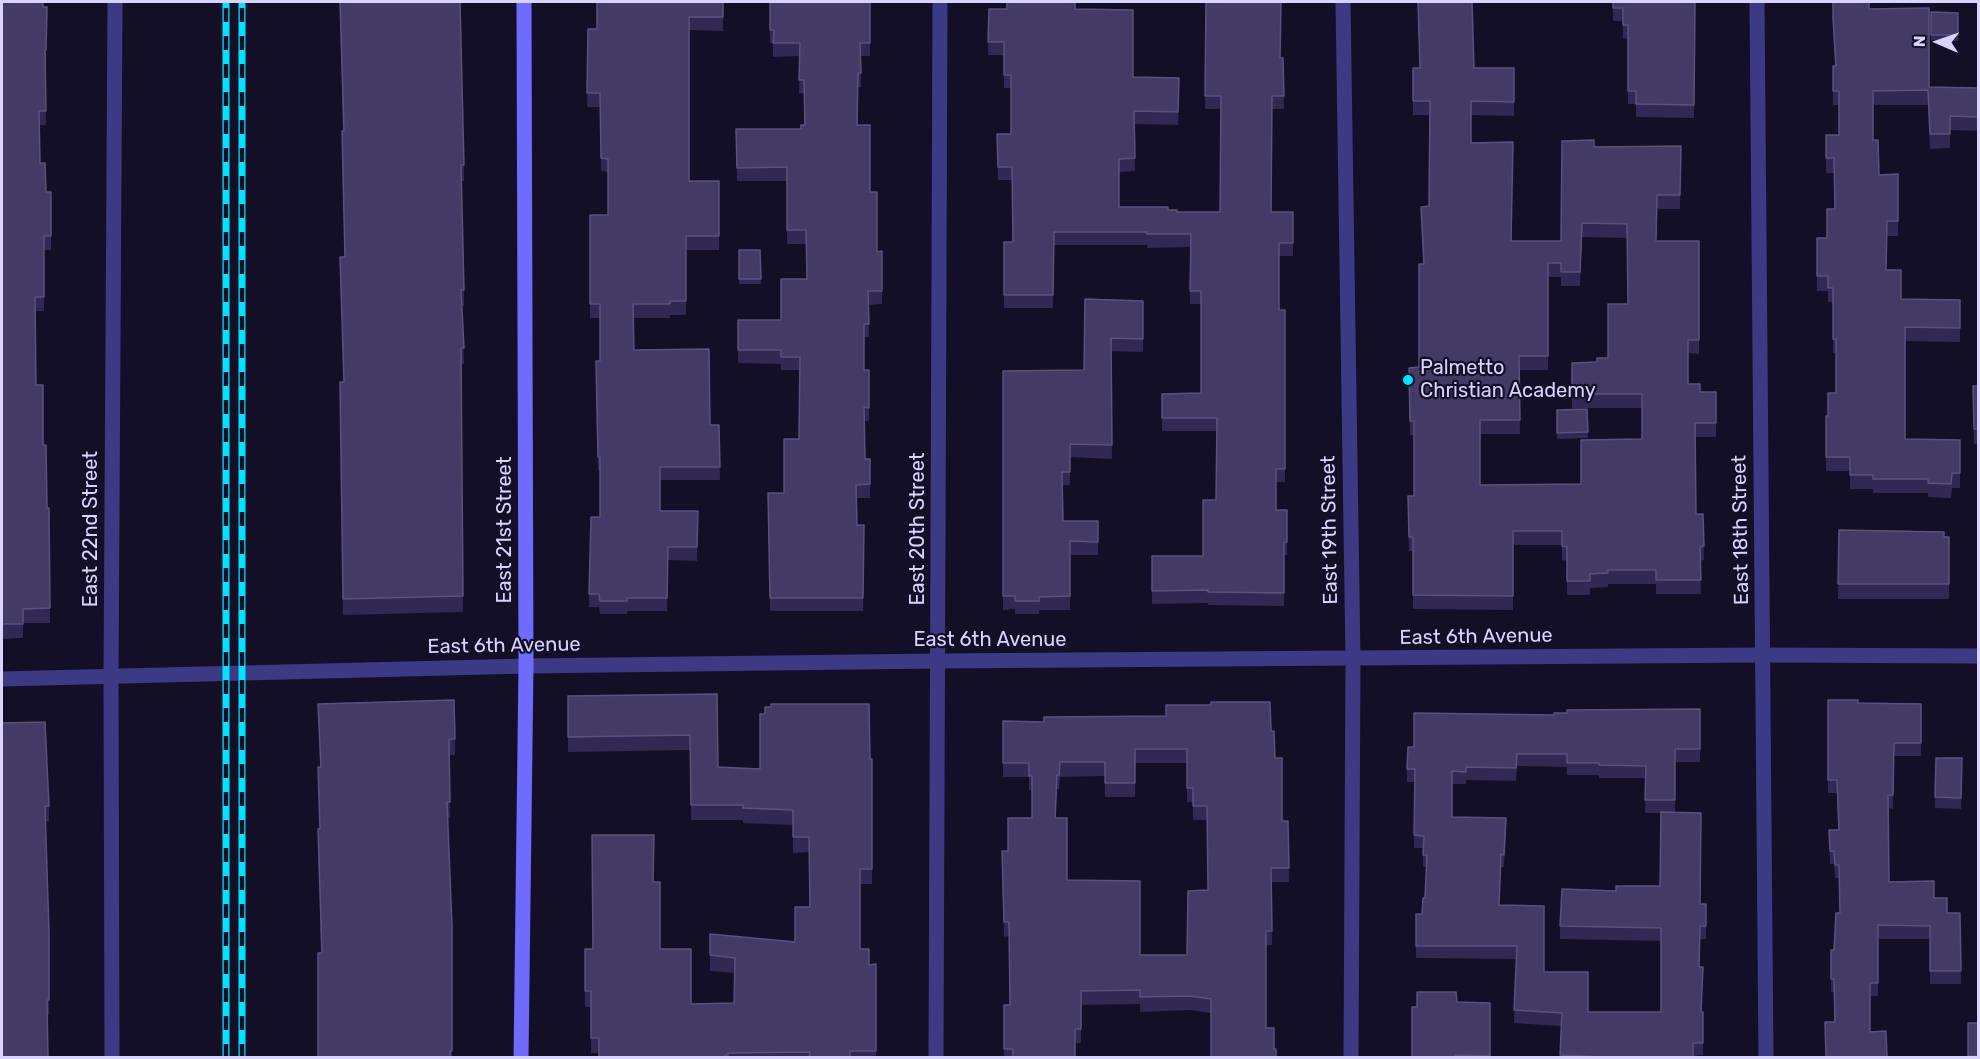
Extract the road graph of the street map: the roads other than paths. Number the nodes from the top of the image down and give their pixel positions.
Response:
1 (115, 2) edge
2 (524, 2) edge
3 (940, 2) edge
4 (1343, 2) edge
5 (1757, 2) edge
6 (1763, 655) junction
7 (1978, 656) edge
8 (1353, 659) junction
9 (938, 661) junction
10 (526, 666) junction
11 (111, 676) junction
12 (2, 679) edge
13 (112, 1058) edge
14 (521, 1058) edge
15 (936, 1058) edge
16 (1351, 1058) edge
17 (1766, 1058) edge

1 - 11 street, East 22nd Street
2 - 10 main road, East 21st Street
3 - 9 street, East 20th Street
4 - 8 street, East 19th Street
5 - 6 street, East 18th Street
6 - 7 street, East 6th Avenue
6 - 8 street, East 6th Avenue
6 - 17 street, East 18th Street
8 - 9 street, East 6th Avenue
8 - 16 street, East 19th Street
9 - 10 street, East 6th Avenue
9 - 15 street, East 20th Street
10 - 11 street, East 6th Avenue
10 - 14 main road, East 21st Street
11 - 12 street, East 6th Avenue
11 - 13 street, East 22nd Street

